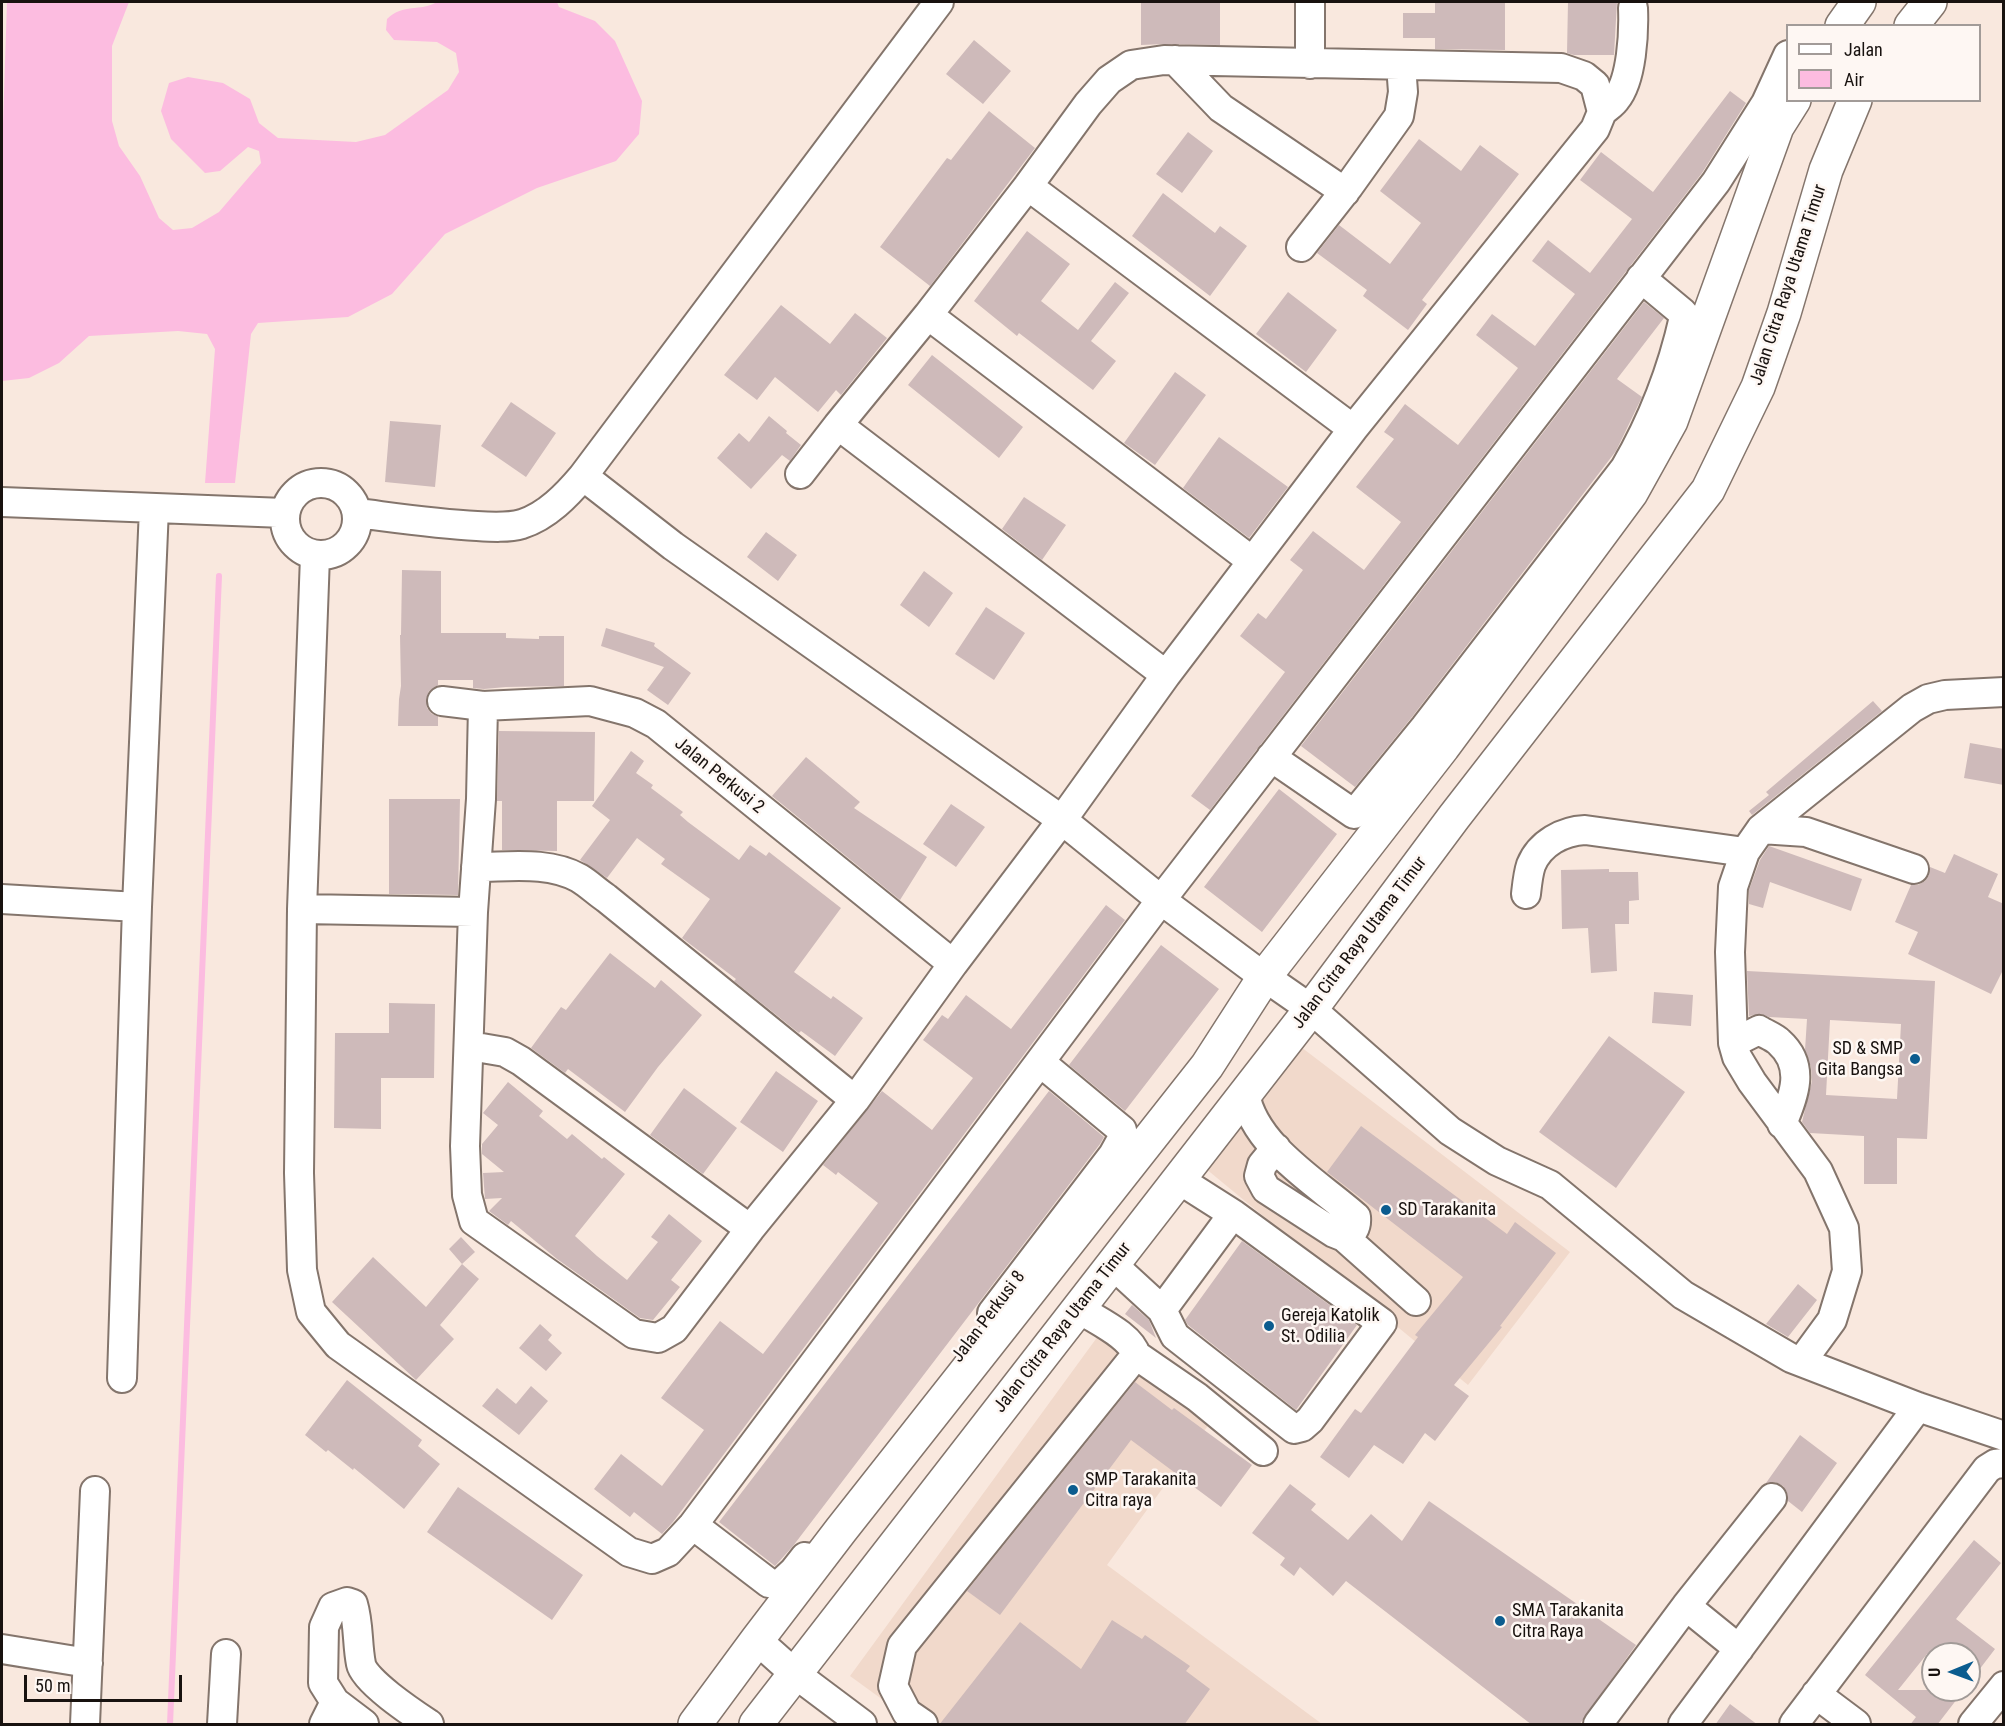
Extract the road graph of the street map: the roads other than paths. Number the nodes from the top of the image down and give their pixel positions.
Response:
1 (939, 2) edge
2 (1310, 2) edge
3 (1858, 2) edge
4 (1930, 2) edge
5 (1633, 8) dead end
6 (1843, 24) edge
7 (1913, 24) edge
8 (1786, 59) edge
9 (1176, 60) junction
10 (1310, 64) junction
11 (1401, 65) junction
12 (1793, 102) edge
13 (1854, 102) edge
14 (1602, 112) junction
15 (1028, 186) junction
16 (1345, 192) junction
17 (1301, 247) dead end
18 (1641, 278) junction
19 (927, 315) junction
20 (838, 425) junction
21 (1353, 429) junction
22 (800, 474) dead end
23 (583, 476) junction
24 (2, 502) edge
25 (154, 508) junction
26 (284, 513) junction
27 (357, 513) junction
28 (315, 556) junction
29 (1252, 561) junction
30 (1166, 675) junction
31 (2004, 692) edge
32 (442, 701) dead end
33 (483, 706) junction
34 (1271, 757) junction
35 (1062, 820) junction
36 (1753, 840) junction
37 (476, 867) junction
38 (1914, 869) dead end
39 (1526, 894) dead end
40 (2, 899) edge
41 (1161, 900) junction
42 (137, 907) junction
43 (302, 909) junction
44 (473, 912) junction
45 (953, 964) junction
46 (1265, 976) junction
47 (1311, 1009) junction
48 (1733, 1043) junction
49 (470, 1046) junction
50 (1040, 1062) junction
51 (1245, 1093) junction
52 (855, 1100) junction
53 (1782, 1124) junction
54 (1178, 1179) junction
55 (1233, 1214) junction
56 (750, 1229) junction
57 (1113, 1265) junction
58 (1040, 1278) junction
59 (1416, 1301) dead end
60 (1078, 1308) junction
61 (1162, 1310) junction
62 (1136, 1355) junction
63 (1802, 1361) junction
64 (122, 1378) dead end
65 (1918, 1407) junction
66 (2004, 1436) edge
67 (1263, 1451) dead end
68 (2004, 1463) edge
69 (95, 1491) dead end
70 (1772, 1498) dead end
71 (693, 1525) junction
72 (1686, 1606) junction
73 (756, 1640) junction
74 (2, 1649) edge
75 (1740, 1649) junction
76 (226, 1654) dead end
77 (88, 1664) junction
78 (794, 1673) junction
79 (2004, 1686) edge
80 (1816, 1694) junction
81 (330, 1713) edge
82 (920, 1724) edge
83 (85, 1725) edge
84 (222, 1725) edge
85 (364, 1725) edge
86 (429, 1725) edge
87 (695, 1725) edge
88 (756, 1725) edge
89 (862, 1725) edge
90 (1598, 1725) edge
91 (1683, 1725) edge
92 (1794, 1725) edge
93 (1856, 1725) edge
94 (1973, 1725) edge

1 - 23 street
2 - 10 street
3 - 6 main road
4 - 7 main road
5 - 14 street
8 - 18 street
9 - 10 street
9 - 15 street
9 - 16 street
10 - 11 street
11 - 14 street
11 - 16 street
12 - 46 main road
13 - 47 main road, Jalan Citra Raya Utama Timur
14 - 21 street
15 - 19 street
15 - 21 street
16 - 17 street
18 - 34 street
18 - 34 street
19 - 20 street
19 - 29 street
20 - 22 street
20 - 30 street
21 - 29 street
23 - 27 street
23 - 35 street
24 - 25 street
25 - 26 street
25 - 42 street
26 - 27 street
26 - 28 street
27 - 28 street
28 - 43 street
29 - 30 street
30 - 35 street
31 - 36 street
32 - 33 street, Jalan Perkusi 2
33 - 37 street
33 - 45 street, Jalan Perkusi 2
34 - 41 street
35 - 41 street
35 - 45 street
36 - 38 street
36 - 39 street
36 - 48 street
37 - 44 street
37 - 52 street
40 - 42 street
41 - 46 street
41 - 50 street
42 - 64 street
43 - 44 street
43 - 71 street
44 - 49 street
45 - 52 street
46 - 47 street
46 - 58 main road
47 - 51 main road, Jalan Citra Raya Utama Timur
47 - 63 street
48 - 53 street
48 - 53 street
49 - 56 street
49 - 56 street
50 - 71 street
50 - 71 street, Jalan Perkusi 8
51 - 54 main road, Jalan Citra Raya Utama Timur
51 - 59 street
52 - 56 street
53 - 63 street
54 - 55 street
54 - 57 main road, Jalan Citra Raya Utama Timur
55 - 61 street
55 - 61 street
57 - 60 main road, Jalan Citra Raya Utama Timur
57 - 61 street
58 - 60 main road
58 - 73 main road
60 - 62 street
60 - 78 main road, Jalan Citra Raya Utama Timur
62 - 67 street
62 - 82 street
63 - 65 street
65 - 66 street
65 - 75 street
68 - 80 street
69 - 77 street
70 - 72 street
72 - 75 street
72 - 90 street
73 - 78 street
73 - 87 main road
74 - 77 street
75 - 91 street
76 - 84 street
77 - 83 street
78 - 88 main road, Jalan Citra Raya Utama Timur
78 - 89 street
79 - 94 street
80 - 92 street
80 - 93 street
81 - 85 street
81 - 86 street

